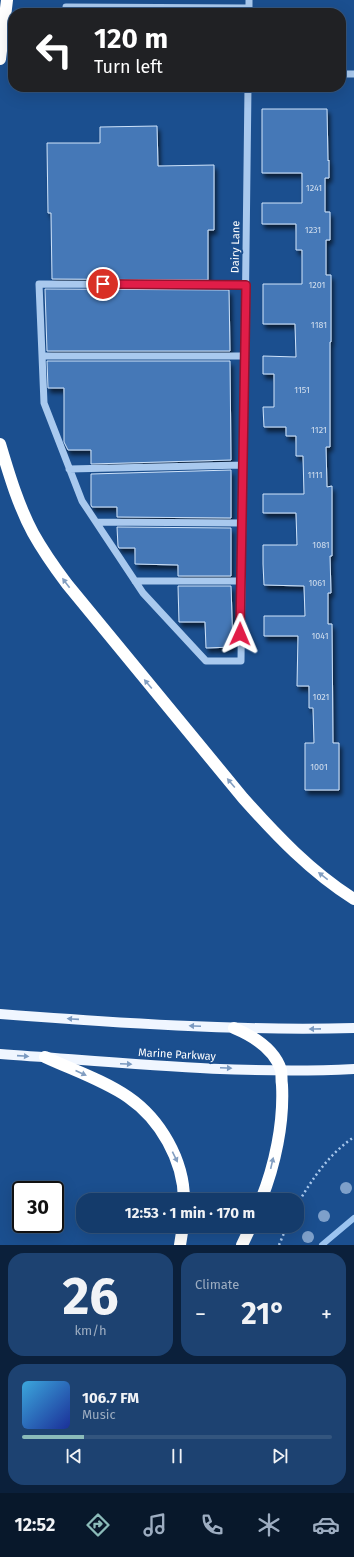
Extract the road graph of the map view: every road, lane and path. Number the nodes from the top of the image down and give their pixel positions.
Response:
1 (7, 0) edge
2 (66, 7) dead end
3 (249, 7) edge
4 (0, 59) edge
5 (248, 92) edge
6 (246, 285) junction
7 (42, 356) junction
8 (244, 356) junction
9 (0, 444) edge
10 (243, 465) junction
11 (69, 469) junction
12 (96, 522) junction
13 (242, 523) junction
14 (135, 581) junction
15 (241, 581) junction
16 (354, 899) edge
17 (0, 1014) edge
18 (234, 1028) junction
19 (354, 1028) edge
20 (0, 1054) edge
21 (45, 1057) junction
22 (354, 1069) edge
23 (281, 1070) junction
24 (354, 1137) edge
25 (184, 1193) edge
26 (263, 1193) edge
27 (304, 1193) edge
28 (182, 1233) edge
29 (248, 1233) edge
30 (284, 1233) edge
31 (180, 1245) edge
32 (242, 1245) edge
33 (279, 1245) edge

1 - 4 highway
2 - 3 street
5 - 6 street, Dairy Lane
6 - 7 street
6 - 8 street, Dairy Lane
7 - 8 street
7 - 11 street
8 - 10 street, Dairy Lane
16 -> 9 highway
10 - 11 street
10 - 13 street, Dairy Lane
11 - 12 street
12 - 13 street
12 - 14 street
13 - 15 street, Dairy Lane
14 - 15 street
14 - 15 street, Dairy Lane
18 -> 17 main road
19 -> 18 main road
18 - 23 highway
20 -> 21 main road, Marine Parkway
21 -> 23 main road, Marine Parkway
21 -> 25 highway
22 - 23 main road, Marine Parkway
26 -> 23 highway
24 - 27 path
28 - 31 highway
29 - 32 highway
30 - 33 path

